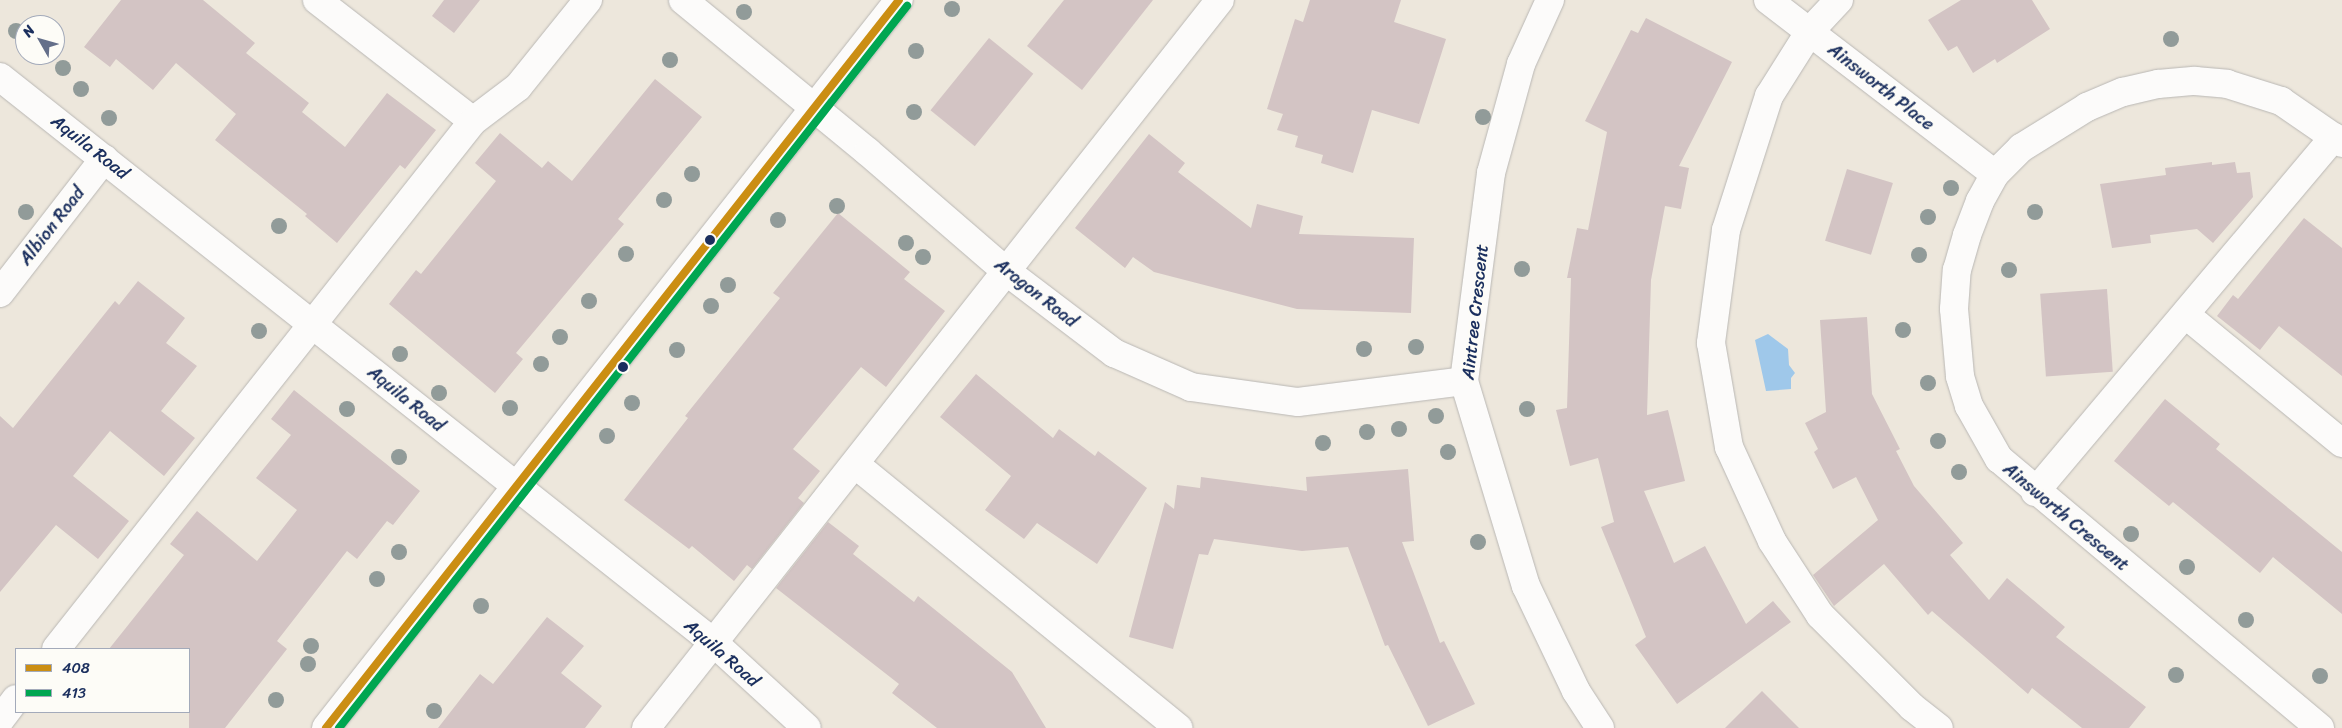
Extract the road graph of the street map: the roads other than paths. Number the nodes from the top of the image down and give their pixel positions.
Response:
1 (317, 0) edge
2 (588, 0) edge
3 (683, 0) edge
4 (899, 0) edge
5 (1220, 0) edge
6 (1550, 0) edge
7 (1768, 0) edge
8 (1840, 0) edge
9 (1810, 31) junction
10 (0, 77) edge
11 (814, 108) junction
12 (474, 122) junction
13 (2338, 140) edge
14 (104, 158) junction
15 (1994, 174) junction
16 (1006, 271) junction
17 (0, 293) edge
18 (2186, 315) junction
19 (314, 324) junction
20 (1464, 381) junction
21 (2342, 443) edge
22 (856, 465) junction
23 (515, 488) junction
24 (2035, 492) junction
25 (713, 642) junction
26 (57, 648) edge
27 (15, 700) edge
28 (0, 720) edge
29 (326, 728) edge
30 (646, 728) edge
31 (807, 728) edge
32 (1178, 728) edge
33 (1600, 728) edge
34 (1938, 728) edge
35 (2320, 728) edge

1 - 12 street
2 - 12 street
3 - 11 street, Aragon Road
4 - 11 street
5 - 16 street
6 - 20 street, Aintree Crescent
7 - 9 street, Ainsworth Place
8 - 9 street
9 - 15 street, Ainsworth Place
9 - 34 street
10 - 14 street, Aquila Road
11 - 16 street, Aragon Road
11 - 23 street
12 - 19 street
13 - 15 street, Ainsworth Crescent
13 - 18 street
14 - 17 street, Albion Road
14 - 19 street, Aquila Road
15 - 24 street, Ainsworth Crescent
16 - 20 street, Aragon Road
16 - 22 street
18 - 21 street
18 - 24 street
19 - 23 street, Aquila Road
19 - 26 street
20 - 33 street, Aintree Crescent
22 - 25 street
22 - 32 street
23 - 25 street, Aquila Road
23 - 29 street
24 - 35 street, Ainsworth Crescent
25 - 30 street
25 - 31 street, Aquila Road
27 - 28 street

